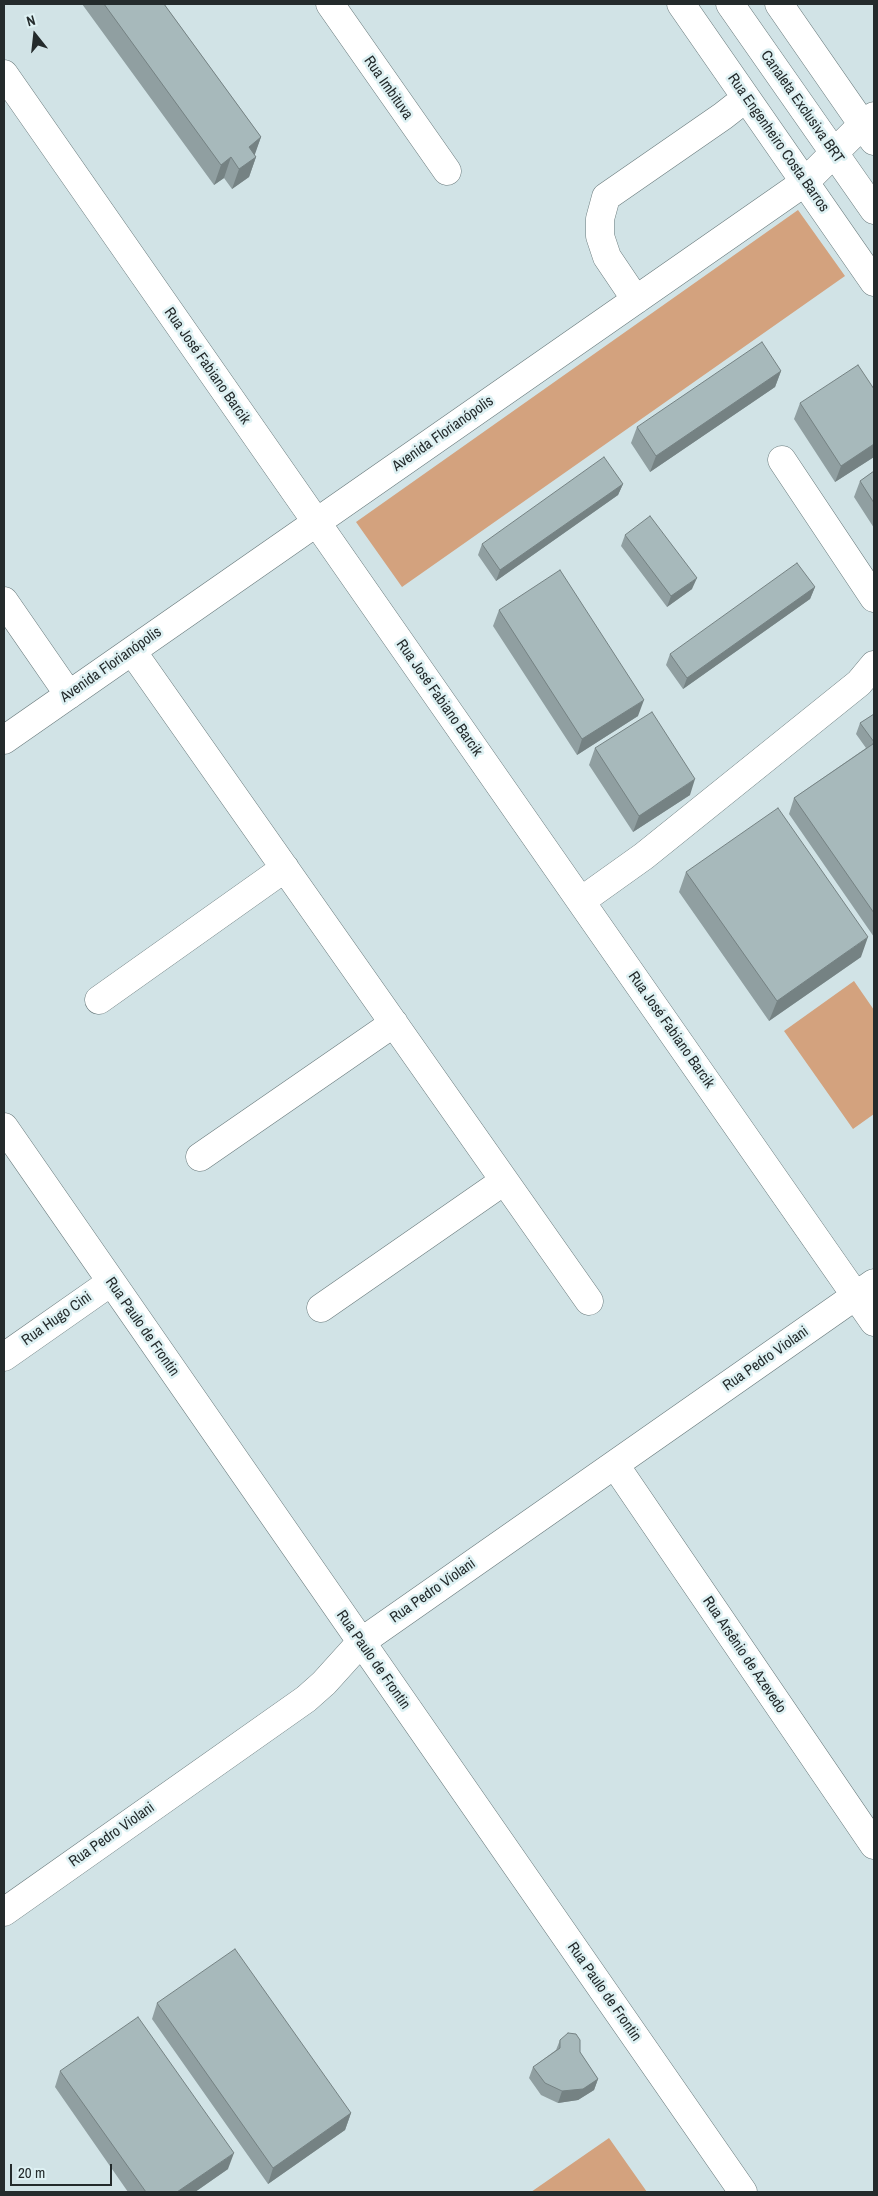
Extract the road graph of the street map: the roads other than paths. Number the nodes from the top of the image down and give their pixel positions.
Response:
1 (330, 4) edge
2 (681, 4) edge
3 (730, 4) edge
4 (779, 4) edge
5 (4, 74) edge
6 (746, 98) junction
7 (870, 127) edge
8 (834, 152) junction
9 (447, 171) dead end
10 (805, 182) junction
11 (874, 210) edge
12 (874, 282) edge
13 (636, 300) junction
14 (782, 460) dead end
15 (316, 522) junction
16 (874, 598) edge
17 (4, 601) edge
18 (132, 651) junction
19 (874, 666) edge
20 (69, 695) junction
21 (4, 740) edge
22 (285, 868) junction
23 (581, 902) junction
24 (99, 1000) dead end
25 (394, 1023) junction
26 (4, 1127) edge
27 (200, 1157) dead end
28 (504, 1181) junction
29 (111, 1282) junction
30 (865, 1290) edge
31 (589, 1301) dead end
32 (321, 1308) dead end
33 (874, 1322) edge
34 (4, 1357) edge
35 (615, 1465) junction
36 (361, 1642) junction
37 (874, 1845) edge
38 (4, 1912) edge
39 (743, 2192) edge

1 - 9 street, Rua Imbituva
2 - 6 street, Rua Engenheiro Costa Barros
3 - 8 street, Canaleta Exclusiva BRT
4 - 7 street
5 - 15 street, Rua José Fabiano Barcik
6 - 10 street, Rua Engenheiro Costa Barros
6 - 13 street
7 - 8 street, Avenida Florianópolis
8 - 10 street, Avenida Florianópolis
8 - 11 street, Canaleta Exclusiva BRT
10 - 12 street, Rua Engenheiro Costa Barros
10 - 13 street, Avenida Florianópolis
13 - 15 street, Avenida Florianópolis
14 - 16 street
15 - 18 street, Avenida Florianópolis
15 - 23 street, Rua José Fabiano Barcik
17 - 20 street
18 - 20 street, Avenida Florianópolis
18 - 22 street
19 - 23 street
20 - 21 street, Avenida Florianópolis
22 - 24 street
22 - 25 street
23 - 30 street, Rua José Fabiano Barcik
25 - 27 street
25 - 28 street
26 - 29 street, Rua Paulo de Frontin
28 - 31 street
28 - 32 street
29 - 34 street, Rua Hugo Cini
29 - 36 street, Rua Paulo de Frontin
30 - 33 street, Rua José Fabiano Barcik
30 - 35 street, Rua Pedro Violani
35 - 36 street, Rua Pedro Violani
35 - 37 street, Rua Arsênio de Azevedo
36 - 38 street, Rua Pedro Violani
36 - 39 street, Rua Paulo de Frontin

